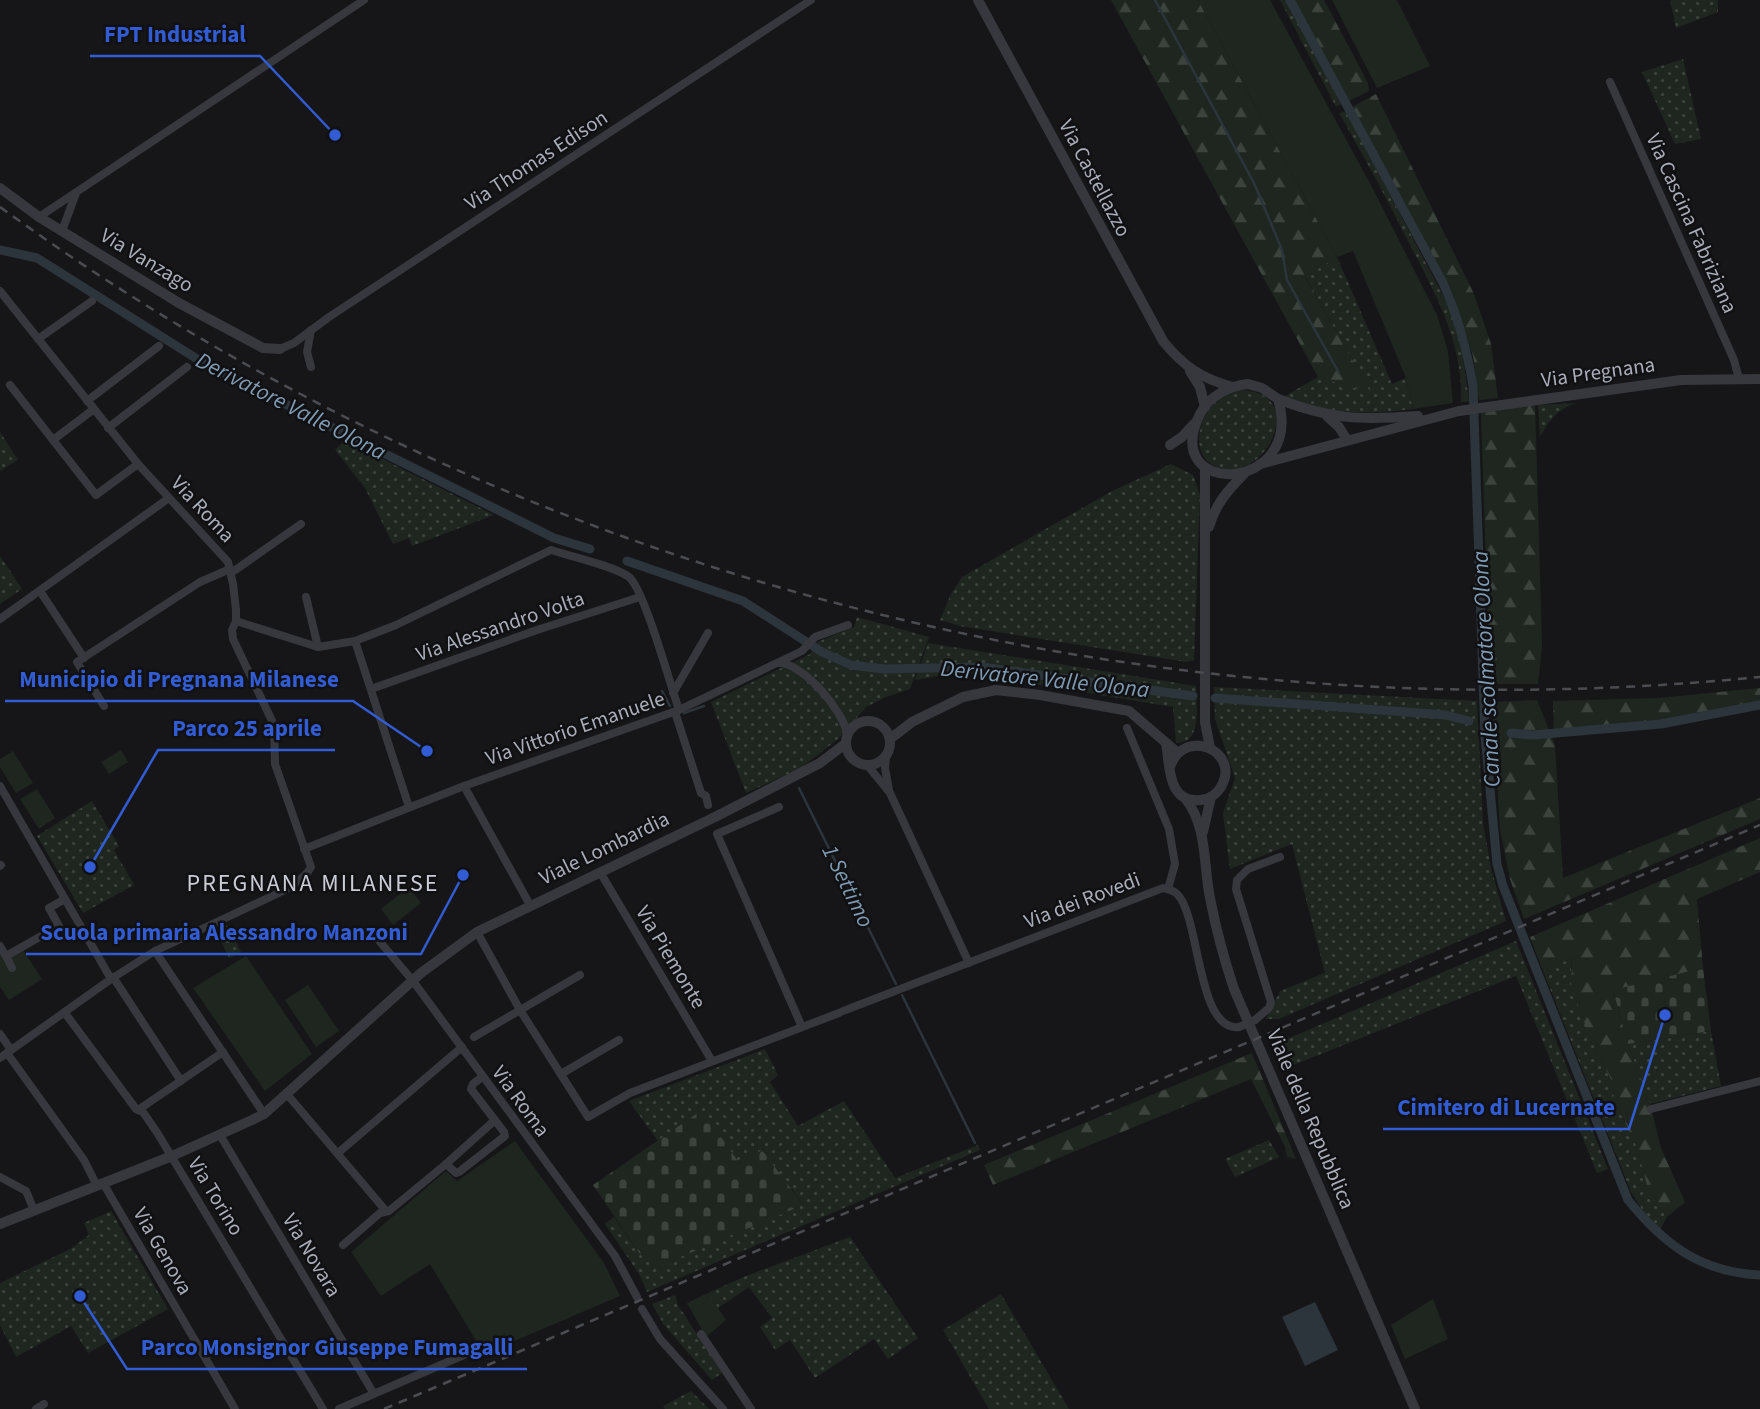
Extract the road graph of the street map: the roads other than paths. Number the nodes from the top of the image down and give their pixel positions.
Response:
1 (364, 0) edge
2 (811, 0) edge
3 (978, 0) edge
4 (1610, 82) dead end
5 (0, 188) edge
6 (78, 190) junction
7 (39, 217) junction
8 (62, 231) junction
9 (0, 291) edge
10 (92, 300) dead end
11 (311, 330) junction
12 (38, 339) junction
13 (159, 346) dead end
14 (280, 349) joint
15 (187, 367) dead end
16 (311, 367) dead end
17 (1188, 369) junction
18 (1739, 379) junction
19 (1760, 379) edge
20 (10, 385) dead end
21 (1233, 387) junction
22 (1278, 399) junction
23 (87, 401) junction
24 (94, 409) junction
25 (1202, 411) junction
26 (1441, 414) junction
27 (1325, 415) junction
28 (108, 428) junction
29 (53, 440) junction
30 (1347, 440) junction
31 (1170, 445) dead end
32 (138, 464) junction
33 (1260, 464) junction
34 (1205, 468) junction
35 (1244, 474) junction
36 (169, 498) junction
37 (301, 524) dead end
38 (1207, 537) junction
39 (231, 571) junction
40 (40, 591) junction
41 (306, 597) dead end
42 (640, 597) junction
43 (0, 619) edge
44 (236, 621) junction
45 (848, 625) dead end
46 (708, 633) dead end
47 (355, 641) junction
48 (317, 647) junction
49 (84, 658) junction
50 (777, 663) junction
51 (371, 689) junction
52 (673, 694) junction
53 (104, 706) dead end
54 (677, 711) junction
55 (912, 722) junction
56 (1205, 722) junction
57 (883, 726) junction
58 (1127, 728) dead end
59 (846, 739) junction
60 (890, 739) junction
61 (1166, 743) junction
62 (1192, 746) junction
63 (1210, 748) junction
64 (1178, 753) junction
65 (886, 757) junction
66 (851, 758) junction
67 (820, 762) junction
68 (868, 766) junction
69 (1170, 767) junction
70 (0, 786) edge
71 (464, 786) junction
72 (890, 793) junction
73 (1211, 797) junction
74 (1185, 798) junction
75 (708, 805) dead end
76 (409, 807) junction
77 (779, 807) dead end
78 (1203, 835) junction
79 (304, 849) junction
80 (1280, 857) dead end
81 (600, 872) junction
82 (1168, 889) junction
83 (65, 899) junction
84 (530, 905) junction
85 (75, 917) junction
86 (59, 926) junction
87 (370, 930) dead end
88 (477, 932) junction
89 (0, 946) edge
90 (155, 951) junction
91 (6, 956) junction
92 (969, 963) junction
93 (12, 968) dead end
94 (580, 975) dead end
95 (112, 978) junction
96 (412, 981) junction
97 (520, 1010) junction
98 (65, 1013) junction
99 (802, 1027) junction
100 (0, 1034) edge
101 (474, 1037) dead end
102 (620, 1040) dead end
103 (462, 1047) junction
104 (223, 1052) junction
105 (6, 1054) edge
106 (712, 1061) junction
107 (561, 1074) junction
108 (482, 1077) junction
109 (181, 1081) junction
110 (1760, 1081) edge
111 (286, 1093) junction
112 (1651, 1109) dead end
113 (138, 1110) junction
114 (264, 1114) junction
115 (495, 1120) junction
116 (219, 1135) junction
117 (338, 1153) junction
118 (172, 1156) junction
119 (446, 1164) junction
120 (0, 1177) edge
121 (100, 1184) junction
122 (34, 1210) junction
123 (386, 1212) junction
124 (0, 1224) edge
125 (343, 1245) dead end
126 (637, 1297) dead end
127 (642, 1309) dead end
128 (701, 1334) dead end
129 (480, 1348) dead end
130 (374, 1394) junction
131 (235, 1409) edge
132 (323, 1409) edge
133 (338, 1409) edge
134 (723, 1409) edge
135 (751, 1409) edge
136 (1415, 1409) edge

1 - 6 street
2 - 11 street, Via Thomas Edison
3 - 17 street, Via Castellazzo
4 - 18 street, Via Cascina Fabriziana
5 - 7 street, Via Vanzago
6 - 7 street
6 - 8 street
7 - 8 street, Via Vanzago
8 - 14 street, Via Vanzago
9 - 12 street, Via Roma
10 - 12 street
11 - 14 street, Via Thomas Edison
11 - 16 street
12 - 23 street, Via Roma
13 - 23 street
15 - 28 street
17 - 21 street, Via Castellazzo
17 - 25 street, Via Castellazzo
18 - 19 street, Via Pregnana
18 - 26 street, Via Pregnana
20 - 29 street
21 - 22 street
21 - 25 street
22 - 27 street, Via Pregnana
22 - 33 street
23 - 24 street, Via Roma
24 - 28 street, Via Roma
24 - 29 street
25 - 31 street
25 - 34 street
26 - 27 street, Via Pregnana
26 - 30 street, Via Pregnana
27 - 30 street
28 - 32 street, Via Roma
29 - 32 street
30 - 33 street, Via Pregnana
32 - 36 street, Via Roma
33 - 35 street
34 - 35 street
34 - 38 street
35 - 38 street
36 - 39 street, Via Roma
36 - 40 street
37 - 39 street
38 - 56 street
39 - 44 street, Via Roma
39 - 49 street
40 - 43 street
40 - 49 street
41 - 48 street
42 - 47 street
42 - 51 street, Via Alessandro Volta
42 - 52 street
44 - 48 street
44 - 79 street, Via Roma
45 - 50 street, Via Vittorio Emanuele
46 - 52 street
47 - 48 street
47 - 51 street
49 - 53 street
50 - 54 street, Via Vittorio Emanuele
50 - 59 street
51 - 76 street
52 - 54 street
54 - 71 street, Via Vittorio Emanuele
54 - 75 street
55 - 57 street
55 - 60 street
55 - 61 street
56 - 62 street
56 - 63 street
57 - 59 street
57 - 60 street
58 - 82 street
59 - 66 street
59 - 67 street, Viale Lombardia
60 - 65 street
61 - 64 street
61 - 69 street
62 - 63 street
62 - 64 street
63 - 73 street
64 - 69 street
65 - 68 street
65 - 72 street
66 - 67 street, Viale Lombardia
66 - 68 street
67 - 81 street, Viale Lombardia
68 - 72 street
69 - 74 street
70 - 83 street
71 - 76 street, Via Vittorio Emanuele
71 - 84 street
72 - 92 street
73 - 74 street
73 - 78 street, Viale della Repubblica
74 - 78 street, Viale della Repubblica
76 - 79 street, Via Vittorio Emanuele
77 - 99 street
78 - 136 street, Viale della Repubblica
79 - 90 street, Via Roma
80 - 82 street, Via dei Rovedi, bridge
81 - 84 street, Viale Lombardia
81 - 106 street, Via Piemonte
82 - 92 street, Via dei Rovedi
83 - 85 street
83 - 86 street
84 - 88 street, Viale Lombardia
85 - 86 street
85 - 95 street
86 - 91 street
87 - 96 street, Via Roma
88 - 96 street, Viale Lombardia
88 - 97 street
89 - 91 street
90 - 95 street
90 - 104 street
91 - 93 street
92 - 99 street, Via dei Rovedi
94 - 97 street
95 - 98 street
95 - 109 street
96 - 103 street, Via Roma
96 - 111 street, Viale Lombardia
97 - 101 street
97 - 107 street
98 - 105 street
98 - 113 street, Via Torino
99 - 106 street, Via dei Rovedi
100 - 105 street, Via Genova
102 - 107 street
103 - 108 street, Via Roma
103 - 117 street
104 - 109 street
104 - 114 street
105 - 121 street, Via Genova
106 - 107 street, Via dei Rovedi
108 - 115 street
108 - 126 street, Via Roma
109 - 113 street
110 - 112 street
111 - 114 street, Viale Lombardia
111 - 117 street
113 - 118 street, Via Torino
114 - 116 street, Viale Lombardia
115 - 119 street
115 - 119 street
116 - 118 street, Viale Lombardia
116 - 130 street, Via Novara
117 - 123 street
118 - 121 street, Viale Lombardia
118 - 132 street, Via Torino
119 - 123 street
120 - 122 street
121 - 122 street, Viale Lombardia
121 - 131 street, Via Genova
122 - 124 street, Viale Lombardia
123 - 125 street
127 - 134 street
128 - 135 street
129 - 130 street
130 - 133 street

